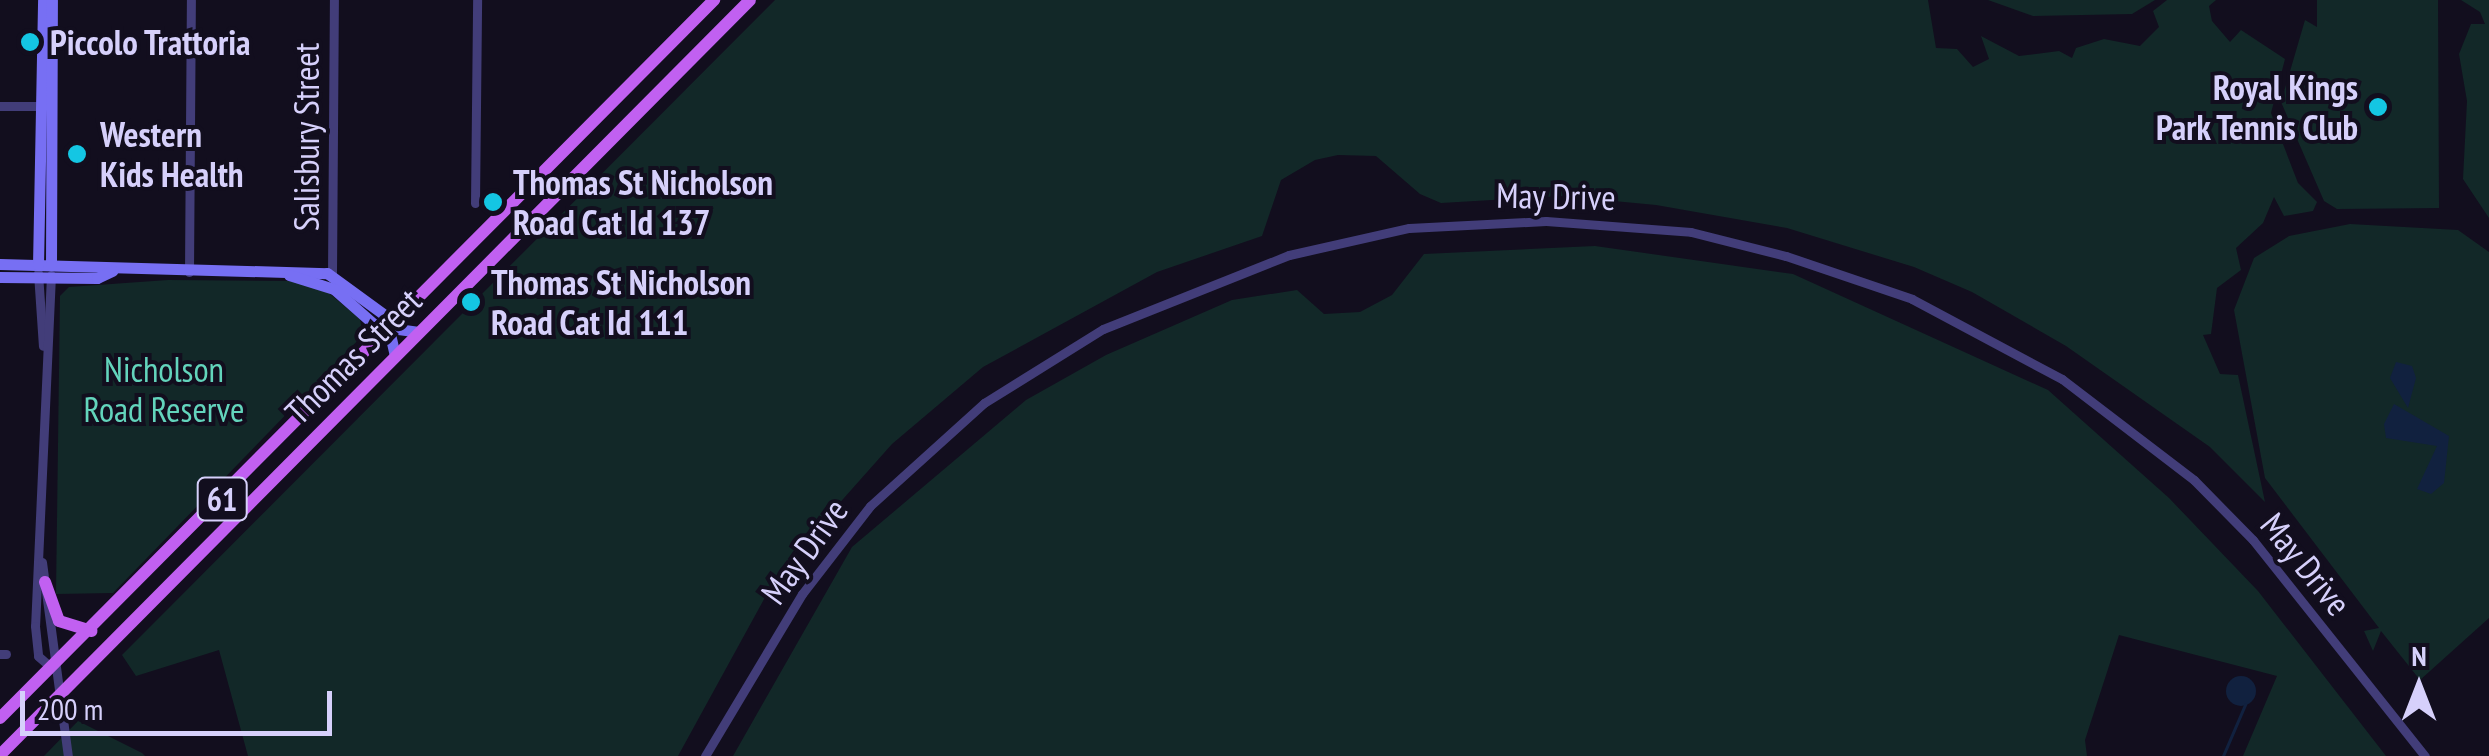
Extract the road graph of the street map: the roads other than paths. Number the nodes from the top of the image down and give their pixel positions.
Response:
1 (43, 0) edge
2 (52, 0) edge
3 (191, 0) edge
4 (334, 0) edge
5 (477, 0) edge
6 (714, 0) edge
7 (750, 0) edge
8 (0, 106) edge
9 (47, 106) junction
10 (476, 202) dead end
11 (0, 264) edge
12 (45, 271) junction
13 (189, 272) junction
14 (280, 273) junction
15 (332, 274) junction
16 (0, 276) edge
17 (388, 326) junction
18 (419, 332) junction
19 (395, 356) junction
20 (41, 559) junction
21 (46, 582) junction
22 (91, 630) junction
23 (52, 669) junction
24 (58, 696) junction
25 (0, 718) edge
26 (0, 755) edge
27 (68, 756) edge
28 (705, 756) edge
29 (2425, 756) edge

1 - 9 main road
2 - 9 main road
3 - 13 street
4 - 15 street, Salisbury Street
5 - 10 street
6 - 17 main road, Thomas Street / 61
7 - 18 main road, Thomas Street / 61
8 - 9 street
9 - 12 main road
11 - 12 main road
12 - 13 main road
12 - 16 main road
12 - 20 street
13 - 14 main road
14 - 15 main road
14 - 17 main road
15 - 17 main road
17 - 18 main road
17 - 19 main road
17 - 22 main road, Thomas Street / 61
18 - 19 main road, Thomas Street / 61
19 - 24 main road, Thomas Street / 61
20 - 21 street
20 - 23 street
21 - 22 main road
21 - 23 street
22 - 23 main road, Thomas Street / 61
23 - 24 street
23 - 25 main road, Thomas Street / 61
24 - 26 main road, Thomas Street / 61
24 - 27 street
28 - 29 street, May Drive

